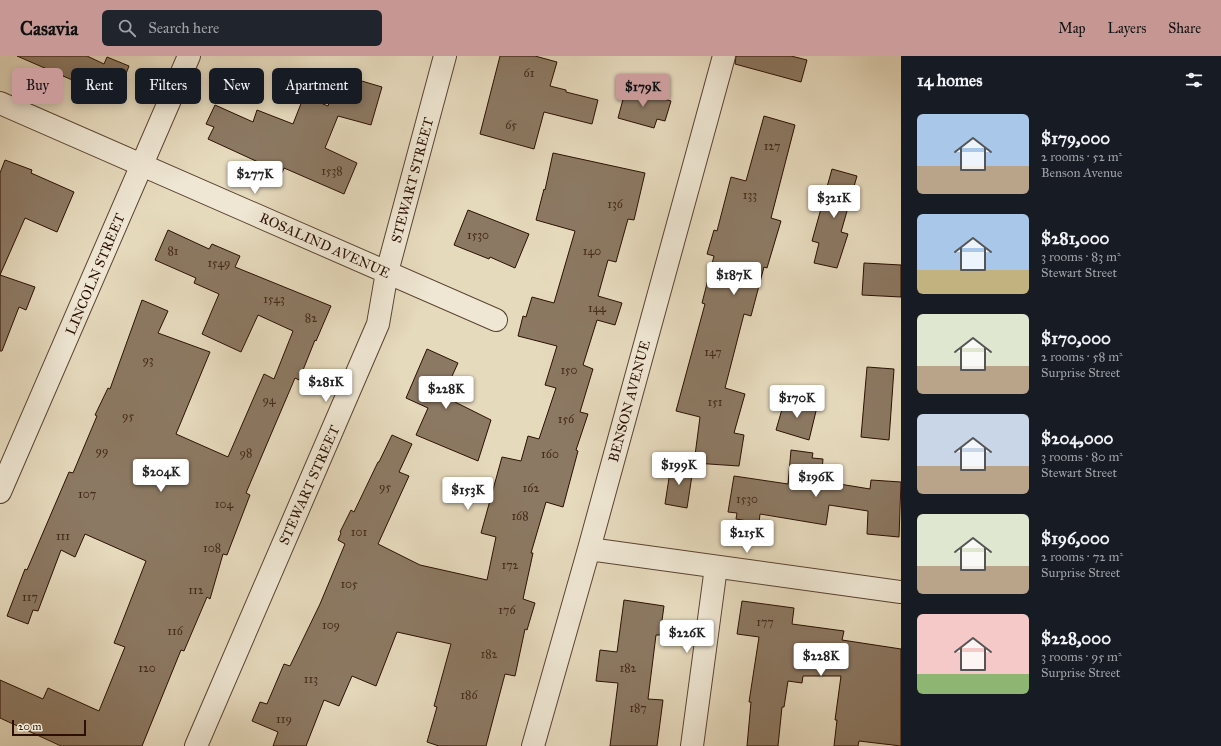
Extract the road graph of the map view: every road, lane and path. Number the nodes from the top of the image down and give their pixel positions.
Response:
1 (189, 56) edge
2 (445, 56) edge
3 (724, 56) edge
4 (0, 103) edge
5 (142, 165) junction
6 (387, 272) junction
7 (496, 320) dead end
8 (0, 492) edge
9 (589, 549) junction
10 (716, 567) junction
11 (901, 592) edge
12 (196, 746) edge
13 (533, 746) edge
14 (692, 746) edge

1 - 5 street, LINCOLN STREET
2 - 6 street, STEWART STREET
3 - 9 street, BENSON AVENUE
4 - 5 street, ROSALIND AVENUE
5 - 6 street, ROSALIND AVENUE
5 - 8 street, LINCOLN STREET
6 - 7 street, ROSALIND AVENUE
6 - 12 street, STEWART STREET
9 - 10 street
9 - 13 street, BENSON AVENUE
10 - 11 street
10 - 14 street

